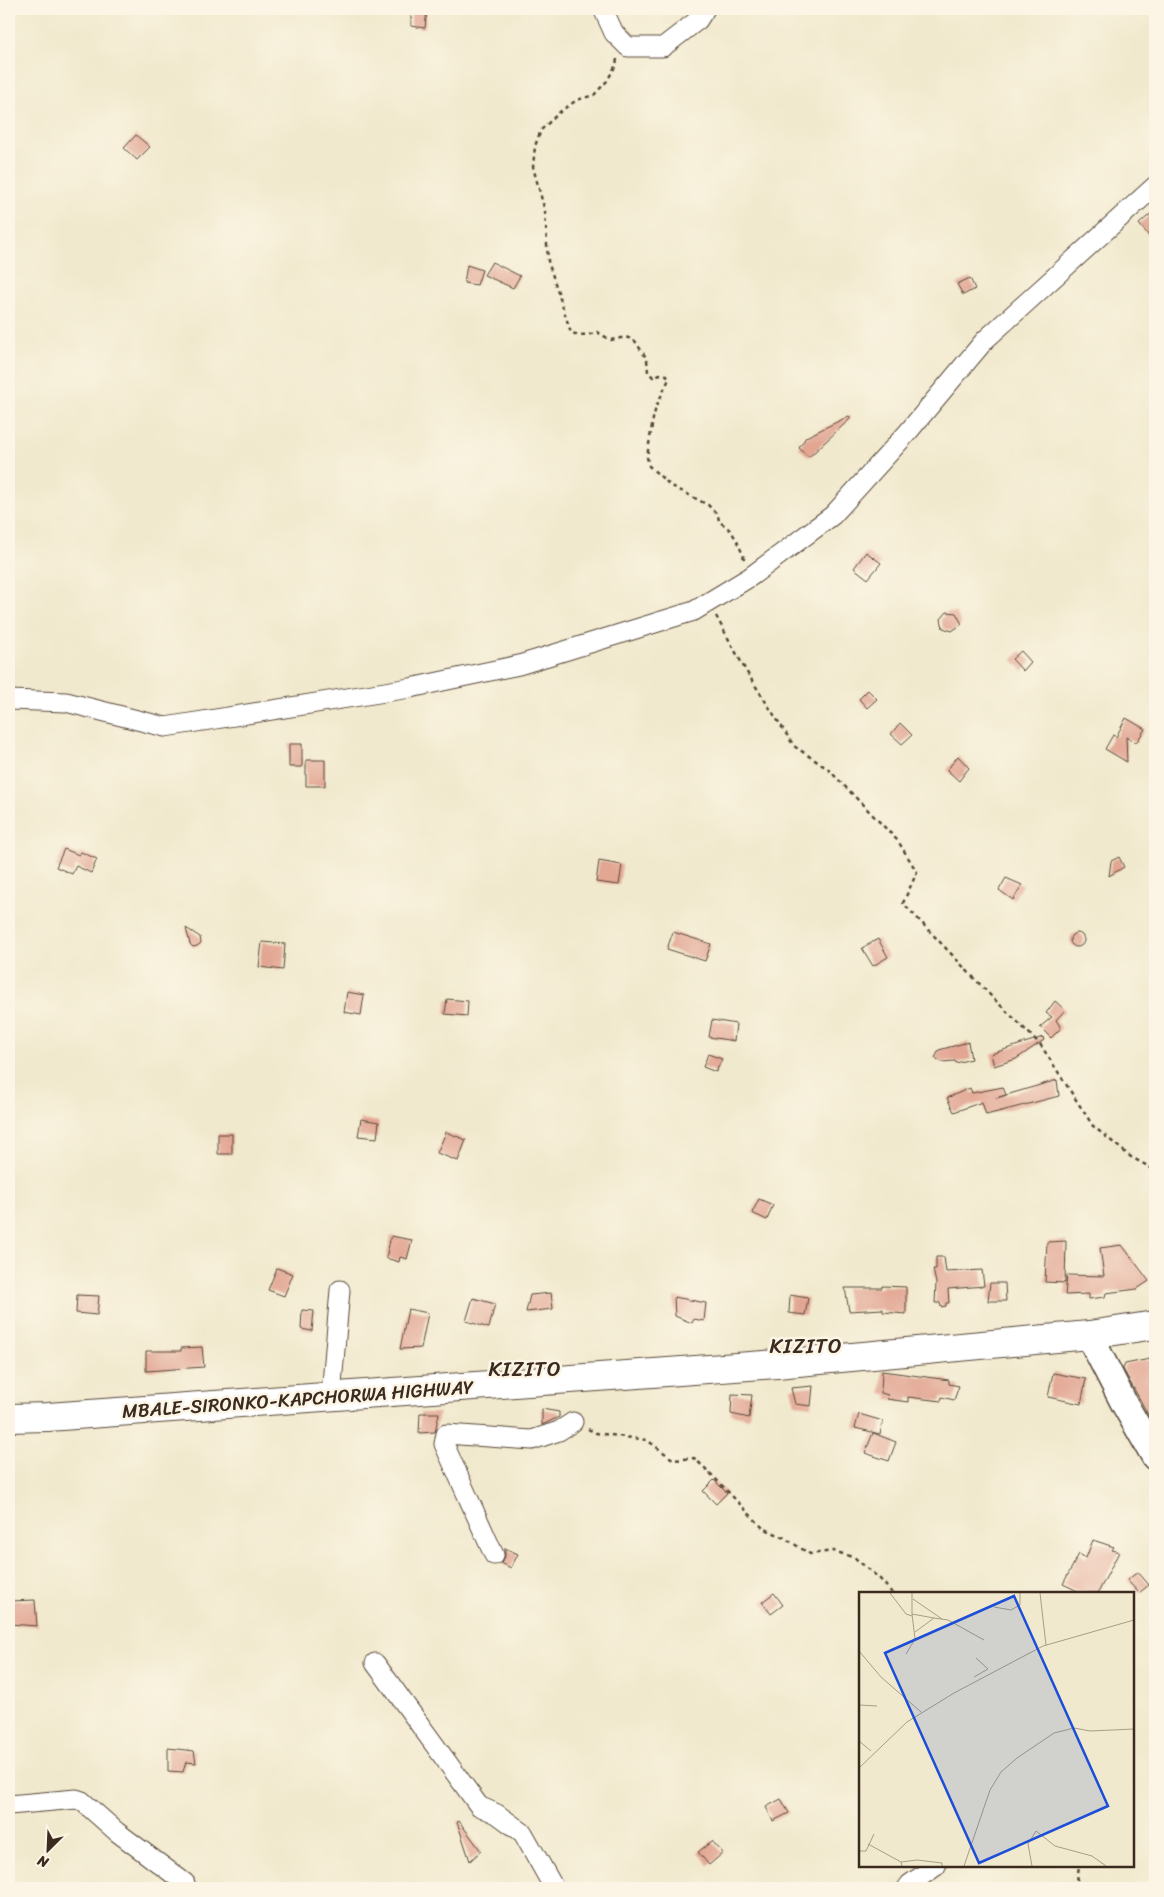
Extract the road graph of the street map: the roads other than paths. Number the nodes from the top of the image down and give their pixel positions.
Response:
1 (603, 9) edge
2 (705, 9) edge
3 (1155, 186) edge
4 (9, 700) edge
5 (340, 1290) dead end
6 (1155, 1325) edge
7 (1089, 1335) junction
8 (331, 1396) junction
9 (9, 1418) edge
10 (573, 1422) road end
11 (1155, 1457) edge
12 (494, 1555) dead end
13 (375, 1662) dead end
14 (9, 1805) edge
15 (935, 1867) edge
16 (185, 1883) dead end
17 (554, 1888) edge
18 (907, 1888) edge

1 - 2 street
3 - 4 street
5 - 8 street
6 - 7 main road, MBALE-SIRONKO-KAPCHORWA HIGHWAY
7 - 8 main road, MBALE-SIRONKO-KAPCHORWA HIGHWAY
7 - 11 street
8 - 9 main road, MBALE-SIRONKO-KAPCHORWA HIGHWAY
10 - 12 street
13 - 17 street
14 - 16 street
15 - 18 street

